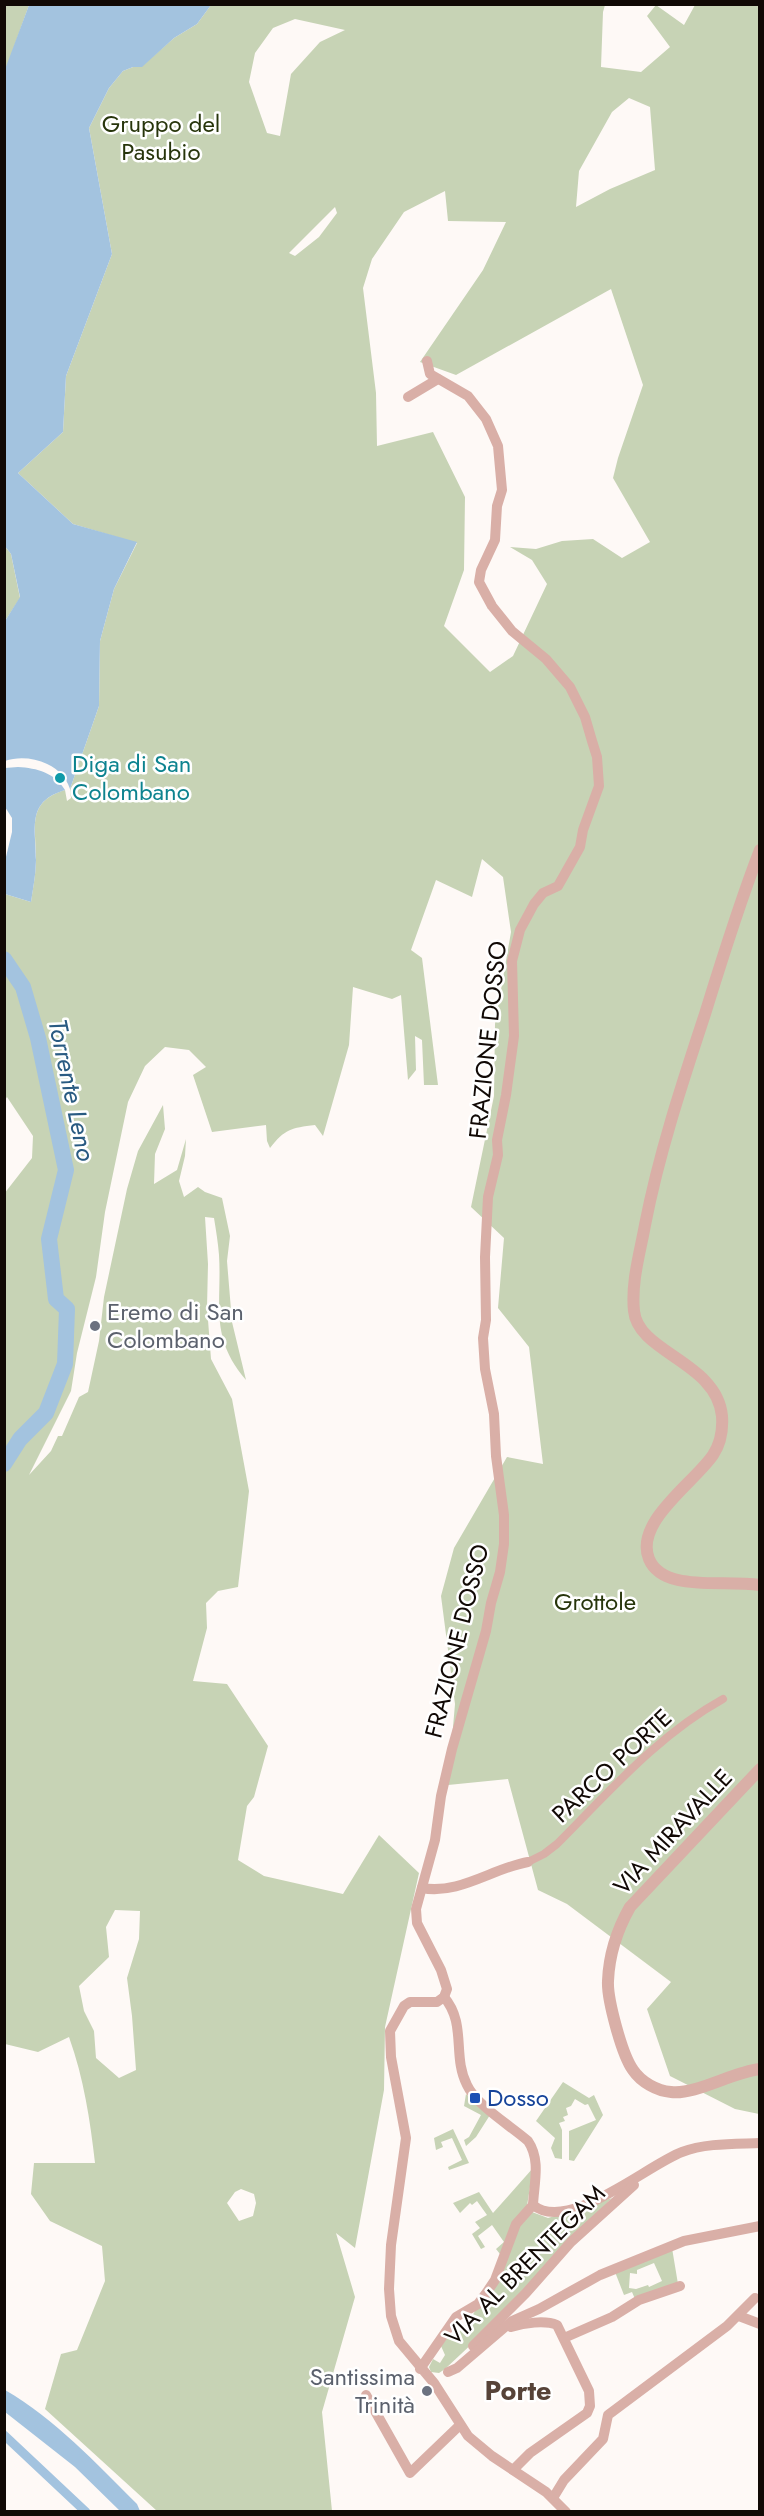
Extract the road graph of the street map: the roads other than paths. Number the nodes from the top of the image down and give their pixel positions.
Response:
1 (427, 361) dead end
2 (438, 379) junction
3 (408, 398) dead end
4 (759, 850) edge
5 (759, 1585) edge
6 (723, 1699) dead end
7 (759, 1769) edge
8 (528, 1862) joint
9 (423, 1886) junction
10 (444, 1997) junction
11 (759, 2069) edge
12 (759, 2143) edge
13 (642, 2173) junction
14 (533, 2205) junction
15 (759, 2226) edge
16 (680, 2286) dead end
17 (755, 2298) dead end
18 (739, 2316) junction
19 (759, 2324) edge
20 (501, 2331) junction
21 (564, 2338) junction
22 (420, 2369) junction
23 (448, 2372) junction
24 (434, 2383) junction
25 (366, 2395) dead end
26 (460, 2425) junction
27 (513, 2470) junction
28 (553, 2498) junction
29 (566, 2511) edge

1 - 2 street, FRAZIONE DOSSO
2 - 3 street
2 - 9 street, FRAZIONE DOSSO
4 - 5 street
6 - 8 street, PARCO PORTE
7 - 11 street, VIA MIRAVALLE
8 - 9 street
9 - 10 street
10 - 14 street
10 - 22 street
12 - 13 street, VIA AL BRENTEGAM
13 - 14 street, VIA AL BRENTEGAM
13 - 23 street, VIA AL BRENTEGAM
14 - 22 street
15 - 20 street
16 - 21 street
17 - 18 street
18 - 19 street
18 - 28 street
20 - 21 street
20 - 23 street
21 - 27 street
22 - 24 street
23 - 24 street, VIA AL BRENTEGAM
24 - 26 street
25 - 26 street
26 - 27 street
27 - 28 street
28 - 29 street

